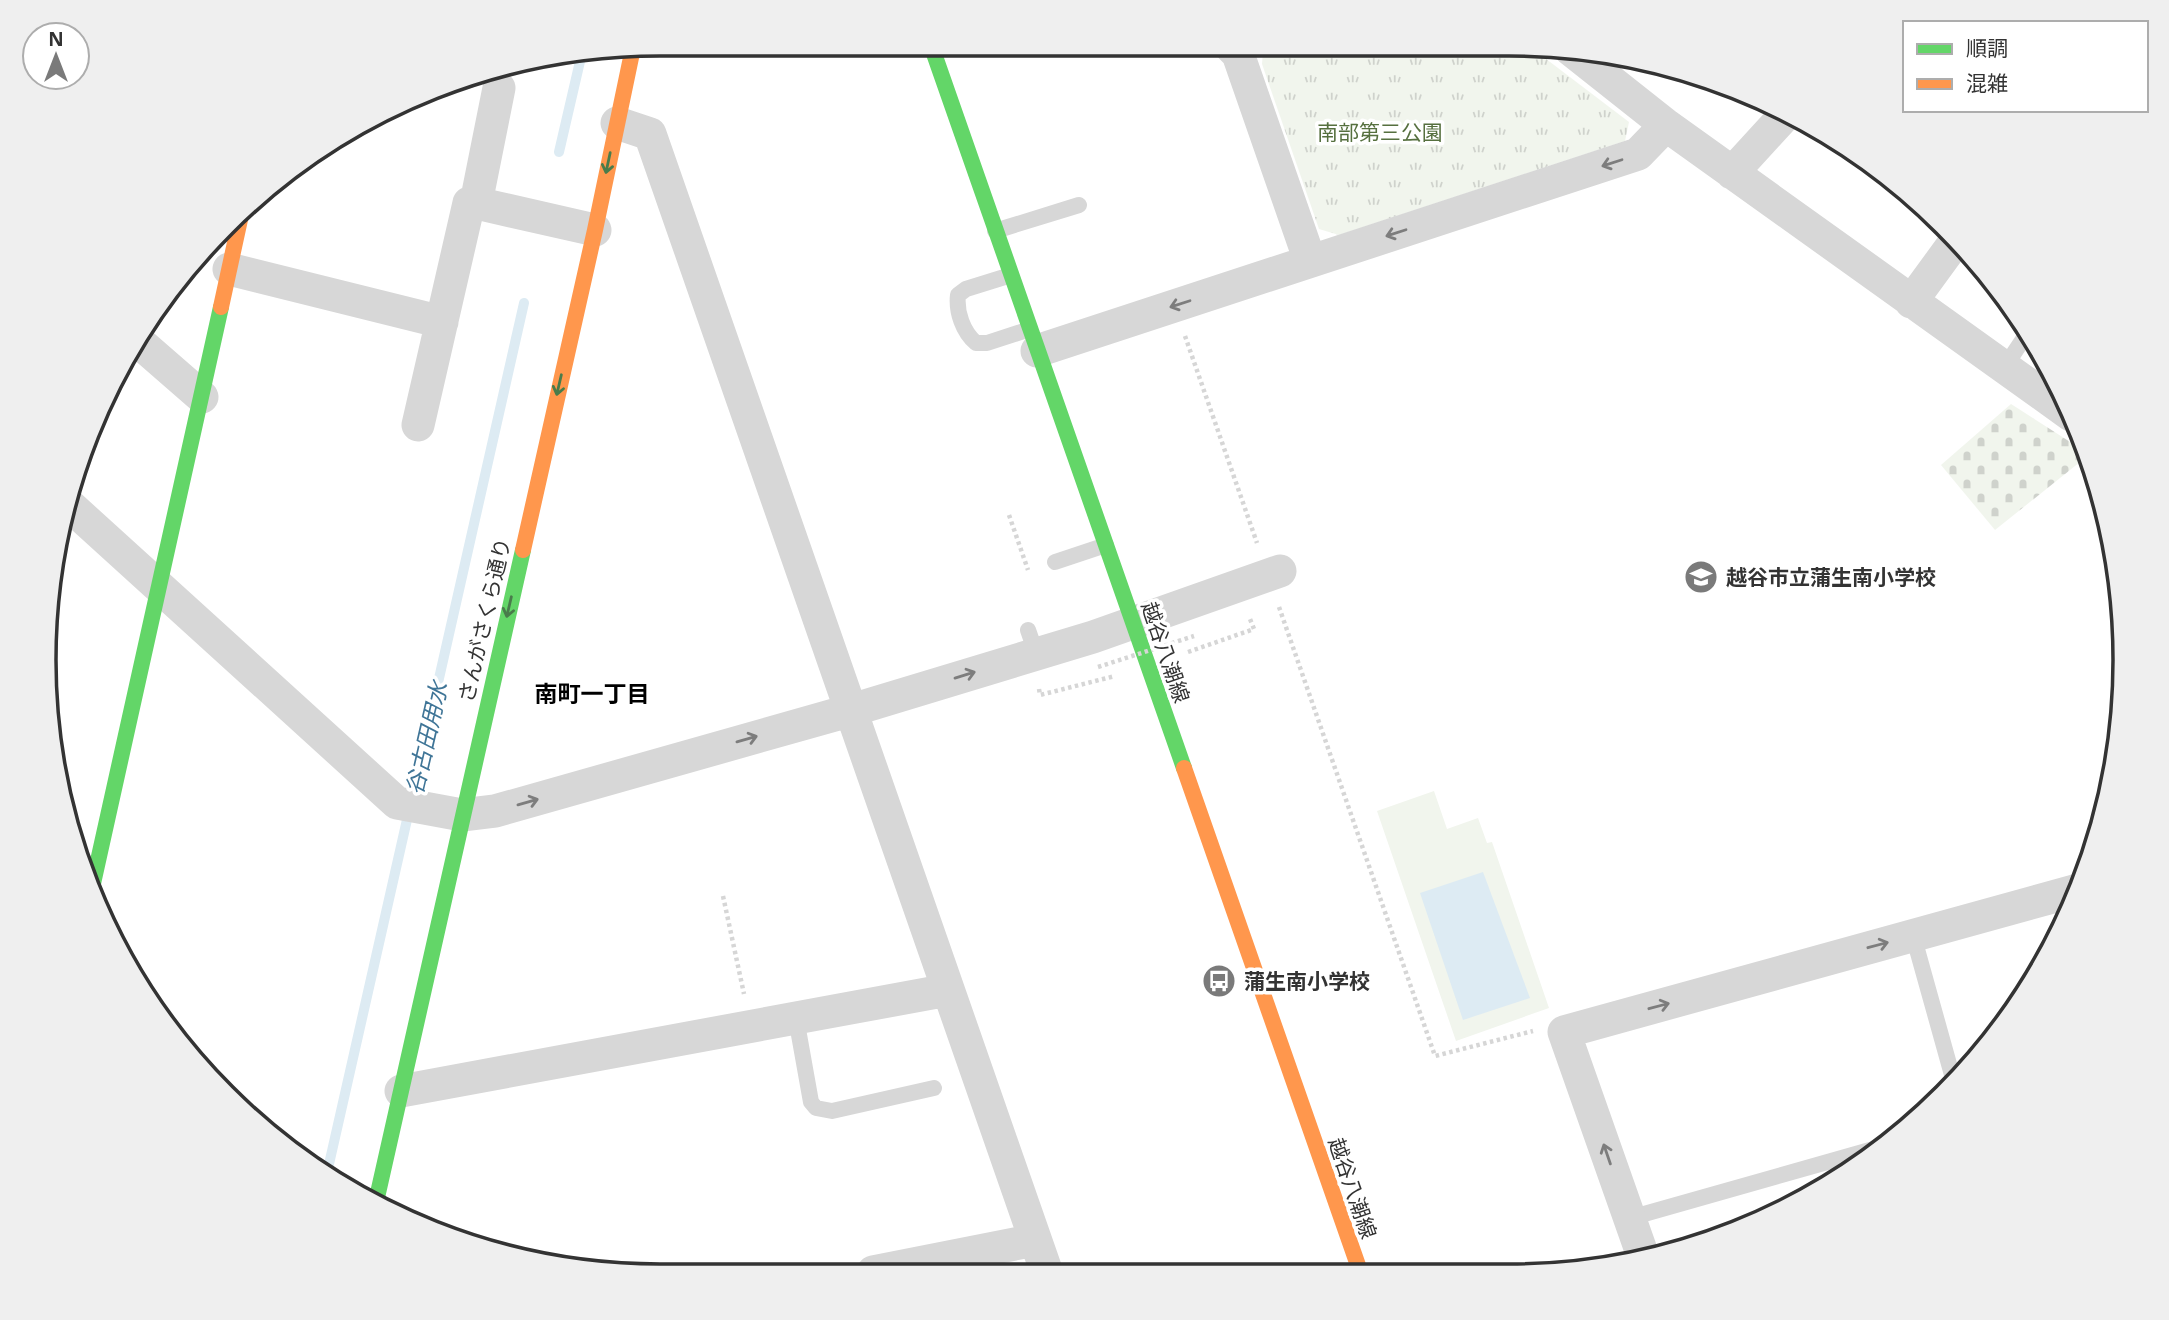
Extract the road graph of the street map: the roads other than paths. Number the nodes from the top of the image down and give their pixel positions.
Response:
1 (935, 56) edge
2 (1240, 56) edge
3 (631, 57) edge
4 (1585, 61) edge
5 (499, 88) dead end
6 (1780, 120) edge
7 (617, 123) junction
8 (1666, 125) junction
9 (1732, 173) junction
10 (476, 202) junction
11 (1079, 205) dead end
12 (238, 228) edge
13 (595, 230) junction
14 (995, 231) junction
15 (1950, 248) edge
16 (1310, 261) junction
17 (229, 269) junction
18 (1011, 275) junction
19 (1911, 302) junction
20 (442, 322) junction
21 (1033, 340) junction
22 (2022, 341) edge
23 (144, 347) edge
24 (2004, 368) junction
25 (202, 397) junction
26 (2056, 405) edge
27 (418, 425) dead end
28 (75, 511) edge
29 (1106, 545) junction
30 (1055, 562) dead end
31 (1274, 573) road end
32 (158, 585) junction
33 (1134, 622) junction
34 (852, 710) junction
35 (462, 815) junction
36 (95, 873) edge
37 (2066, 893) edge
38 (1913, 935) junction
39 (948, 990) junction
40 (796, 1018) junction
41 (1951, 1071) edge
42 (934, 1088) dead end
43 (401, 1091) junction
44 (1856, 1154) edge
45 (378, 1194) edge
46 (1630, 1218) junction
47 (1035, 1240) junction
48 (1641, 1249) edge
49 (914, 1264) edge
50 (1044, 1264) edge
51 (1358, 1264) edge

1 - 14 street, 越谷八潮線
2 - 16 street
3 - 7 street, さんがさくら通り
4 - 8 street
5 - 10 street
6 - 9 street
7 -> 13 street, さんがさくら通り
7 - 34 street
8 - 9 street
8 -> 16 street
9 - 19 street
10 - 13 street
10 - 20 street
11 - 14 lane
12 - 17 street
13 -> 35 street, さんがさくら通り
14 - 18 street, 越谷八潮線
15 - 19 street
16 -> 21 street
17 - 20 street
17 - 25 street
18 - 21 street, 越谷八潮線
18 - 21 lane
19 - 24 street
20 - 27 street
21 - 29 street, 越谷八潮線
22 - 24 lane
23 - 25 street
24 - 26 street
25 - 32 street
28 - 32 street
29 - 30 lane
29 - 33 street, 越谷八潮線
31 - 33 street
32 - 35 street
32 - 36 street
34 -> 33 street
33 - 51 street, 越谷八潮線
35 -> 34 street
34 - 39 street
35 - 43 street, さんがさくら通り
37 - 38 street
38 - 41 lane
46 -> 38 street
39 - 40 street
39 - 47 street
40 - 42 lane
40 - 43 street
43 - 45 street, さんがさくら通り
44 - 46 lane
46 - 48 street
47 - 49 street
47 - 50 street

